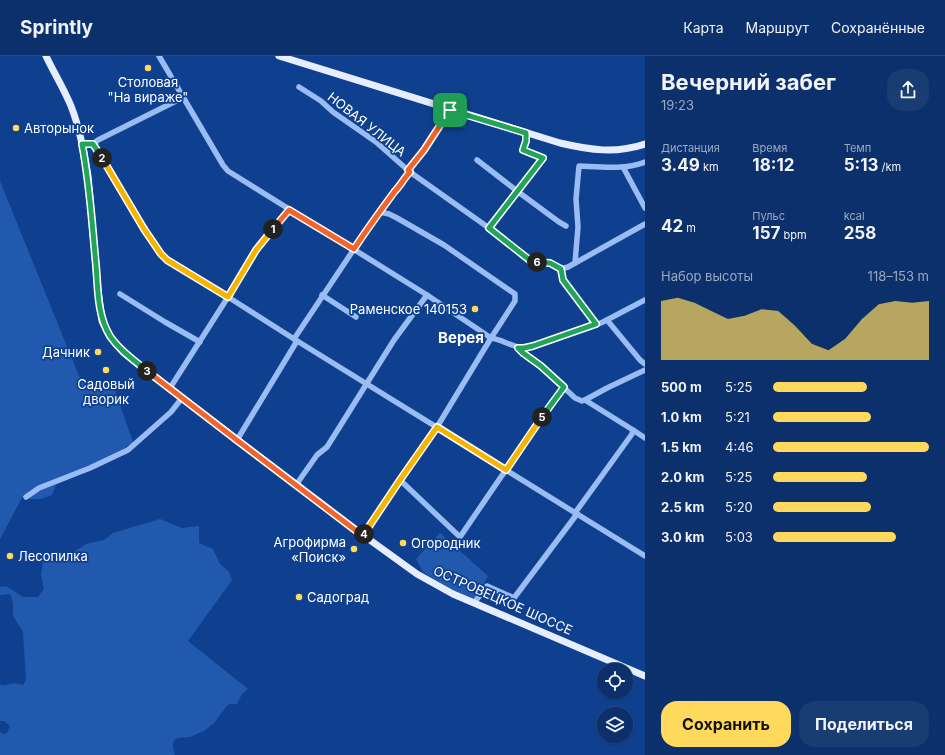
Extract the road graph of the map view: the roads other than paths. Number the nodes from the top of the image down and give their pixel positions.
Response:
1 (40, 56) edge
2 (46, 56) edge
3 (159, 56) edge
4 (279, 56) edge
5 (50, 60) edge
6 (299, 87) dead end
7 (184, 97) junction
8 (450, 110) junction
9 (526, 133) junction
10 (82, 144) junction
11 (93, 144) junction
12 (645, 144) edge
13 (477, 160) dead end
14 (645, 162) edge
15 (623, 167) junction
16 (409, 171) junction
17 (517, 192) junction
18 (645, 208) edge
19 (289, 210) junction
20 (380, 212) junction
21 (645, 224) edge
22 (566, 226) dead end
23 (489, 228) junction
24 (354, 249) junction
25 (575, 263) junction
26 (561, 269) junction
27 (120, 294) dead end
28 (322, 295) junction
29 (427, 295) junction
30 (228, 297) junction
31 (645, 300) edge
32 (356, 317) dead end
33 (607, 320) junction
34 (596, 324) junction
35 (491, 338) junction
36 (296, 340) junction
37 (200, 342) junction
38 (518, 348) junction
39 (645, 364) edge
40 (645, 370) edge
41 (366, 383) junction
42 (564, 387) junction
43 (170, 388) junction
44 (182, 398) junction
45 (585, 400) junction
46 (437, 427) junction
47 (633, 430) junction
48 (645, 438) edge
49 (237, 440) junction
50 (506, 470) junction
51 (400, 480) junction
52 (296, 485) junction
53 (26, 497) dead end
54 (576, 513) junction
55 (363, 536) junction
56 (645, 556) edge
57 (474, 603) junction
58 (645, 676) edge

1 - 5 main road, ОСТРОВЕЦКОЕ ШОССЕ
2 - 5 main road, ОСТРОВЕЦКОЕ ШОССЕ
3 - 7 street
4 - 8 main road
5 - 10 main road, ОСТРОВЕЦКОЕ ШОССЕ
6 - 16 street, НОВАЯ УЛИЦА
7 - 11 street
7 - 19 street
8 - 9 main road
8 - 16 street
9 - 12 main road
9 - 17 street
10 - 11 street
10 - 43 main road, ОСТРОВЕЦКОЕ ШОССЕ
11 - 30 street
13 - 17 street
14 - 15 street
15 - 18 street
15 - 25 street
16 - 20 street
16 - 23 street, НОВАЯ УЛИЦА
17 - 22 street
17 - 23 street
19 - 24 street
19 - 30 street
20 - 24 street
20 - 35 street
21 - 25 street
23 - 26 street, НОВАЯ УЛИЦА
24 - 28 street
24 - 29 street
25 - 26 street
26 - 34 street
27 - 37 street
28 - 32 street
28 - 36 street
29 - 35 street
29 - 41 street
30 - 36 street
30 - 37 street
31 - 33 street
33 - 34 street
33 - 39 street
34 - 38 street
35 - 38 street
35 - 46 street
36 - 41 street
36 - 49 street
37 - 43 street
38 - 42 street
40 - 45 street
41 - 46 street
41 - 52 street
42 - 45 street
42 - 50 street
43 - 44 main road, ОСТРОВЕЦКОЕ ШОССЕ
44 - 49 main road, ОСТРОВЕЦКОЕ ШОССЕ
44 - 53 street
45 - 47 street
46 - 50 street
46 - 51 street
47 - 48 street
47 - 54 street
49 - 52 main road, ОСТРОВЕЦКОЕ ШОССЕ
50 - 51 street
50 - 54 street
51 - 55 street
52 - 55 main road, ОСТРОВЕЦКОЕ ШОССЕ
54 - 56 street
54 - 57 street
55 - 57 main road, ОСТРОВЕЦКОЕ ШОССЕ
57 - 58 main road, ОСТРОВЕЦКОЕ ШОССЕ

